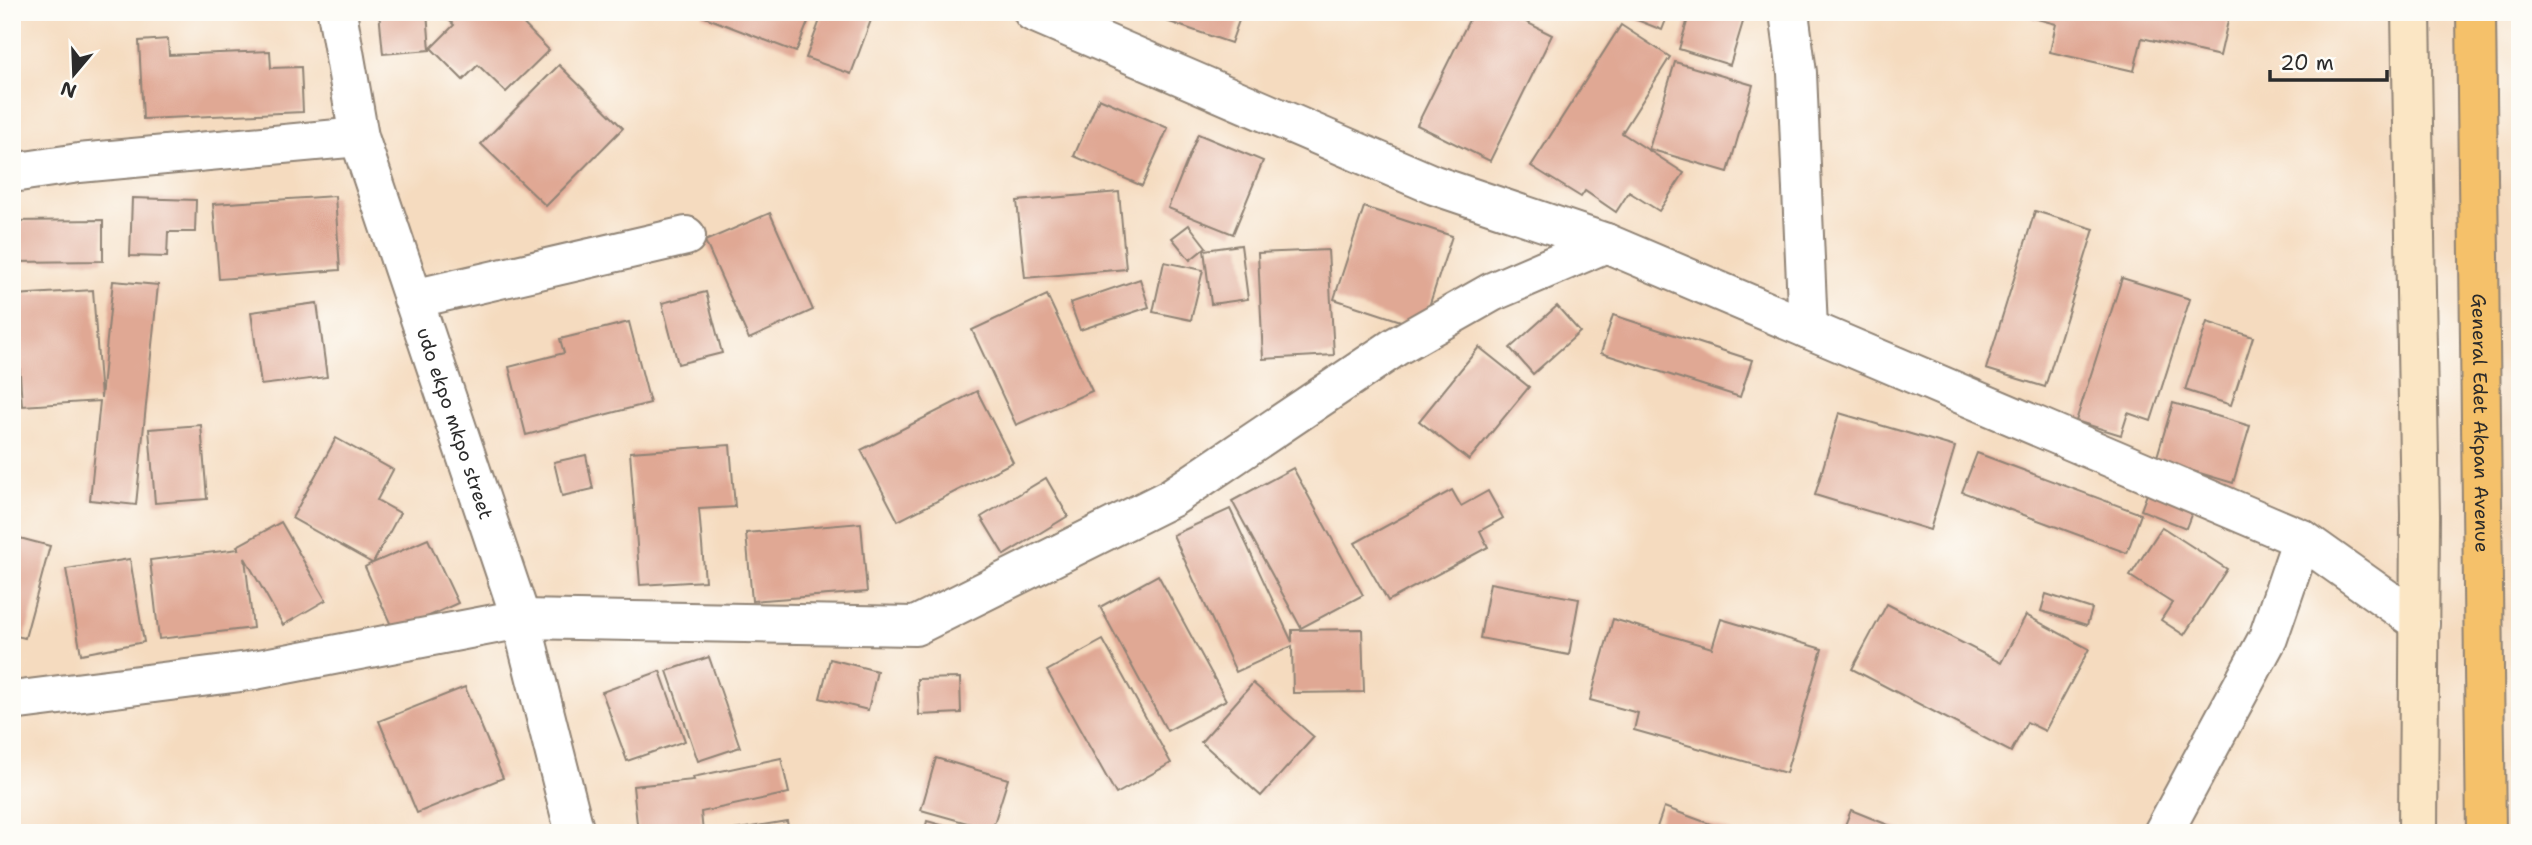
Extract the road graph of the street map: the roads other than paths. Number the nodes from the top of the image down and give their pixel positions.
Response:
1 (337, 12) edge
2 (1032, 12) edge
3 (1788, 12) edge
4 (2411, 12) edge
5 (2476, 12) edge
6 (359, 137) junction
7 (12, 173) edge
8 (686, 236) dead end
9 (1606, 243) junction
10 (413, 299) junction
11 (1808, 329) junction
12 (2302, 539) junction
13 (521, 620) junction
14 (2420, 623) junction
15 (12, 701) edge
16 (575, 833) edge
17 (2163, 833) edge
18 (2418, 833) edge
19 (2486, 833) edge

1 - 6 street, udo ekpo mkpo street
2 - 9 street
3 - 11 street
4 - 14 street
5 - 19 main road, General Edet Akpan Avenue
6 - 7 street
6 - 10 street, udo ekpo mkpo street
8 - 10 street
9 - 11 street
9 - 13 street
10 - 13 street, udo ekpo mkpo street
11 - 12 street
12 - 14 street
12 - 17 street
13 - 15 street
13 - 16 street, udo ekpo mkpo street
14 - 18 street

